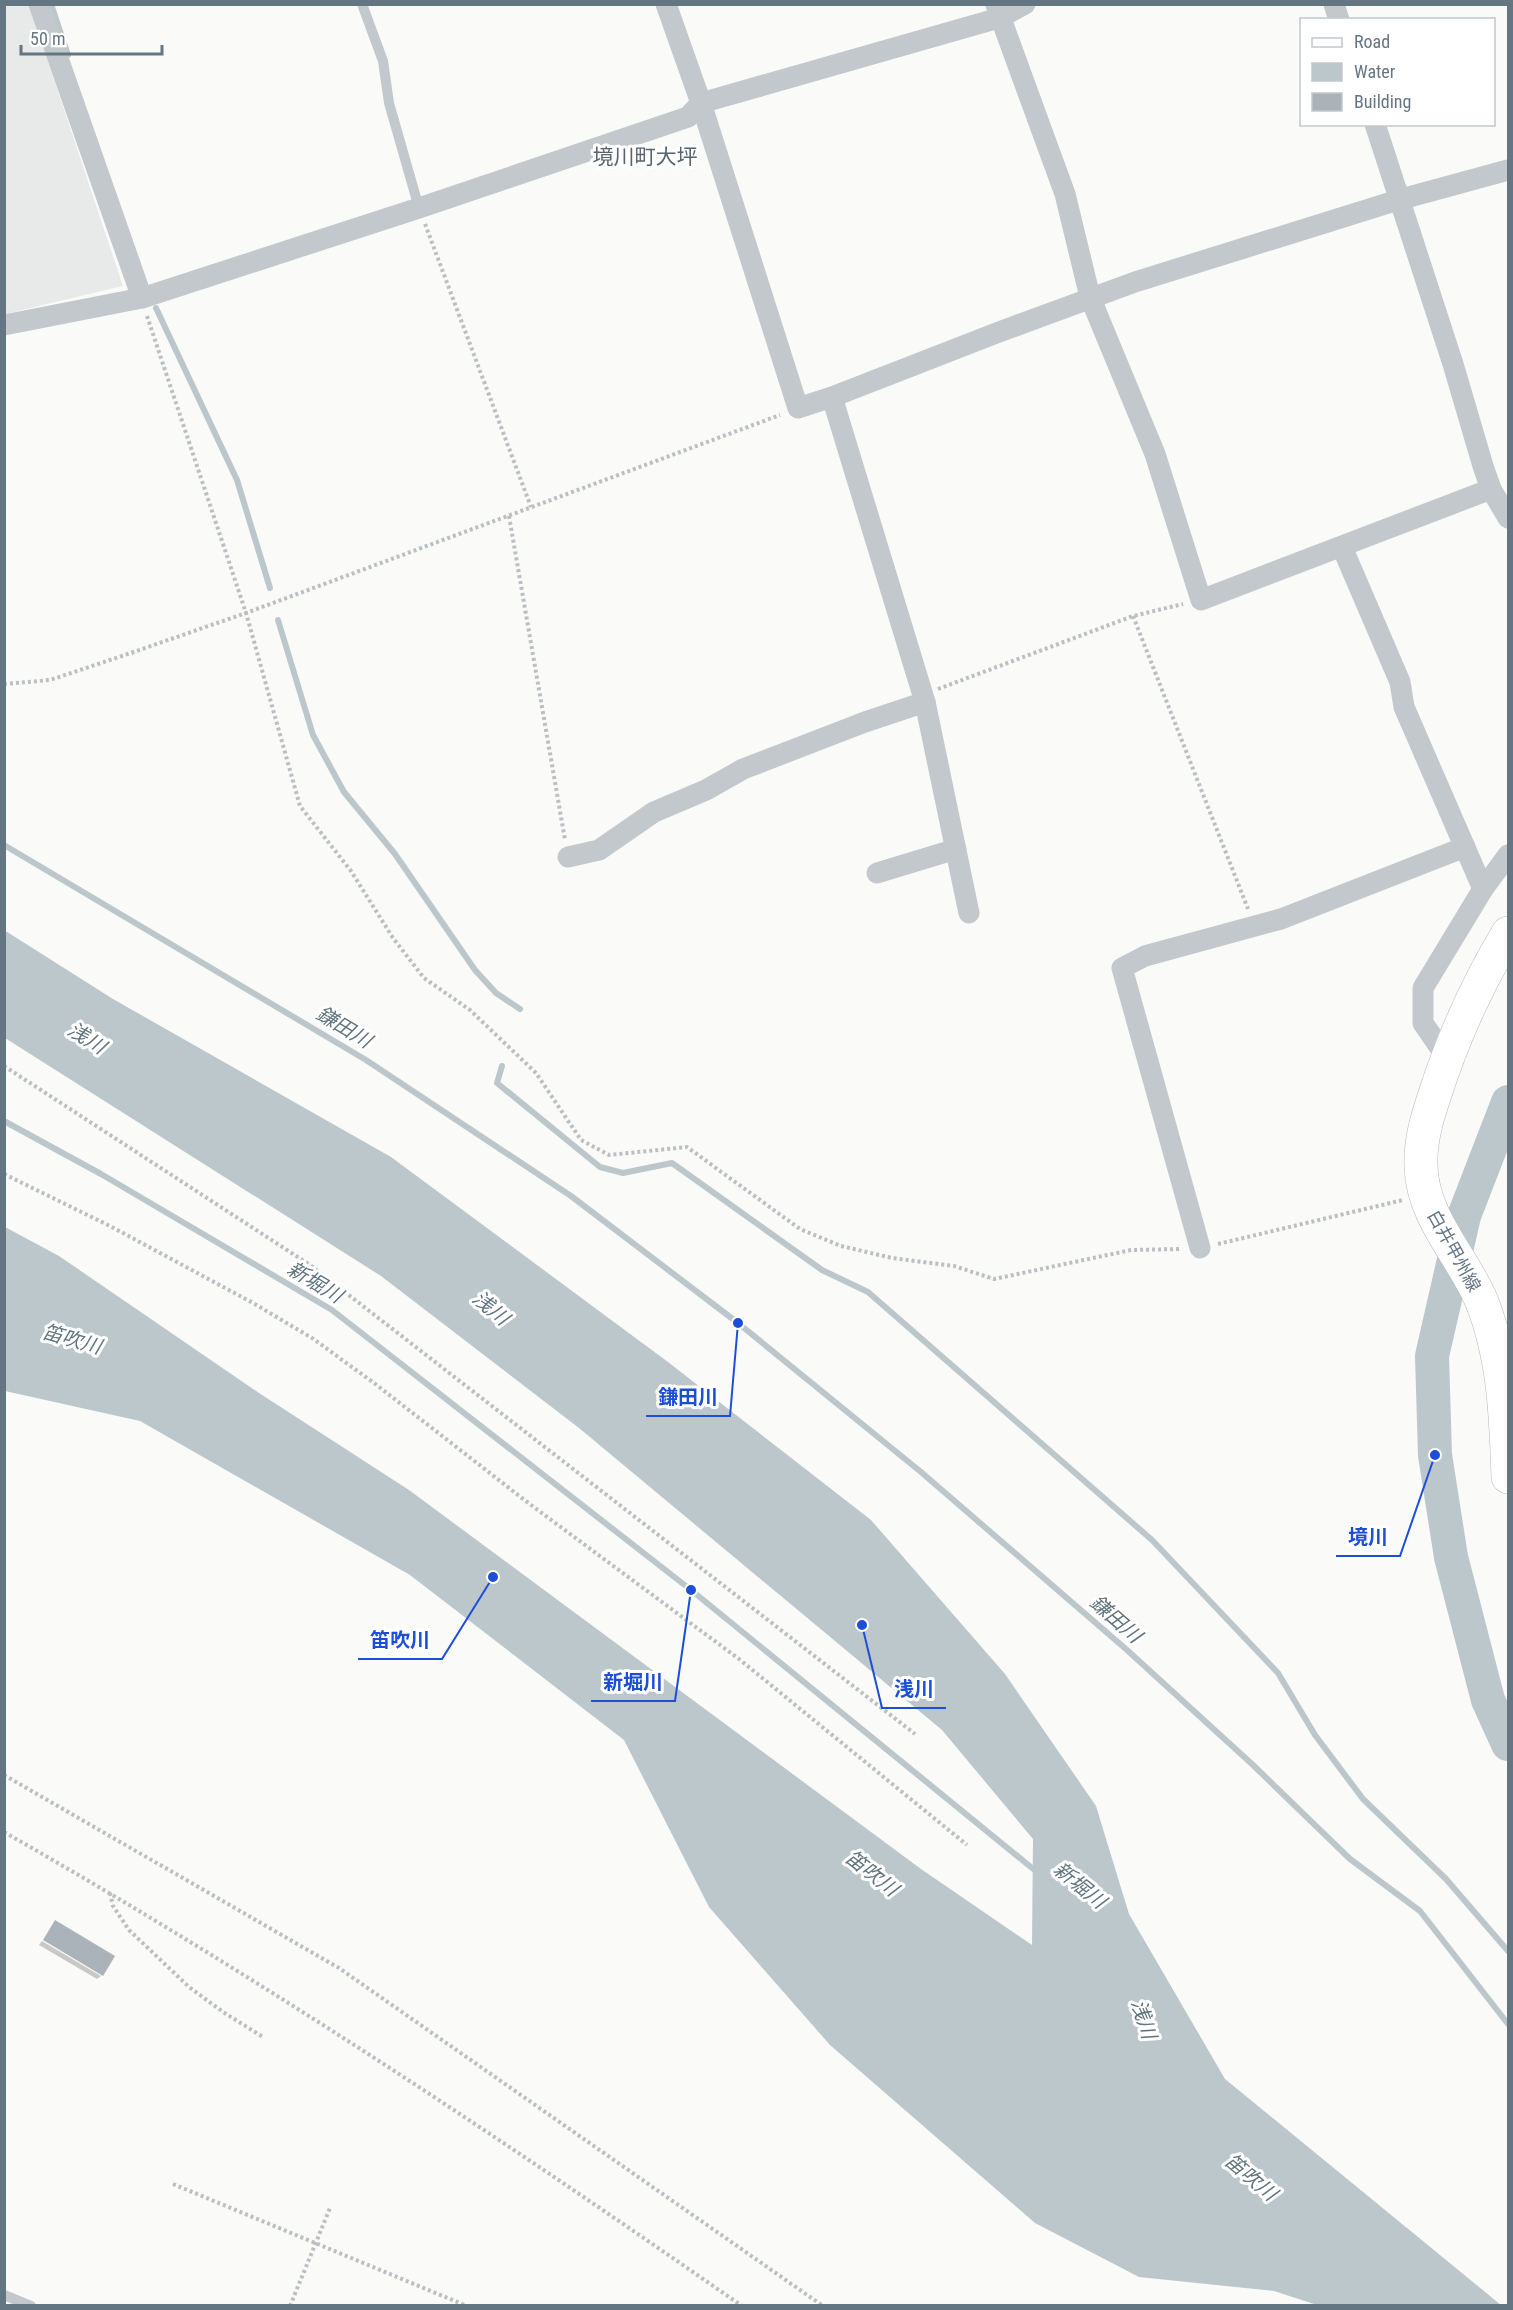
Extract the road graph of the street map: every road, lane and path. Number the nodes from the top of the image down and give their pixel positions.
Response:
1 (39, 4) edge
2 (362, 4) edge
3 (666, 4) edge
4 (1025, 4) edge
5 (998, 11) edge
6 (701, 103) junction
7 (1376, 126) edge
8 (1509, 170) edge
9 (1398, 200) junction
10 (419, 208) junction
11 (1090, 297) junction
12 (142, 298) junction
13 (4, 325) edge
14 (832, 398) junction
15 (798, 408) junction
16 (1491, 489) junction
17 (531, 507) junction
18 (509, 516) junction
19 (1509, 518) edge
20 (1342, 547) junction
21 (1200, 600) junction
22 (246, 613) junction
23 (1132, 616) junction
24 (4, 684) edge
25 (925, 702) junction
26 (1465, 847) junction
27 (956, 849) junction
28 (1509, 855) edge
29 (567, 856) joint
30 (877, 873) dead end
31 (1483, 889) junction
32 (969, 914) dead end
33 (1255, 926) junction
34 (1509, 933) edge
35 (1447, 1058) junction
36 (4, 1066) edge
37 (4, 1174) edge
38 (1427, 1200) junction
39 (1200, 1248) junction
40 (1509, 1477) edge
41 (915, 1734) dead end
42 (4, 1774) edge
43 (4, 1832) edge
44 (967, 1845) dead end
45 (110, 1892) junction
46 (263, 2037) dead end
47 (173, 2184) dead end
48 (330, 2208) dead end
49 (315, 2243) junction
50 (4, 2295) edge
51 (30, 2306) edge
52 (290, 2306) edge
53 (467, 2306) edge
54 (742, 2306) edge
55 (823, 2306) edge

1 - 12 street
2 - 10 lane
3 - 6 street
4 - 5 street
5 - 6 street
5 - 11 street
6 - 10 street
6 - 15 street
7 - 9 street
8 - 9 street
9 - 11 street
9 - 16 street
10 - 12 street
10 - 17 path
11 - 14 street
11 - 21 street
12 - 13 street
12 - 22 path
14 - 15 street
14 - 25 street
15 - 17 path
16 - 19 street
16 - 20 street
17 - 18 path
18 - 22 path
18 - 29 path
20 - 21 street
20 - 26 street
21 - 23 path
22 - 24 path
22 - 39 path
23 - 25 path
23 - 33 path
25 - 27 street
25 - 29 street
26 - 31 street
26 - 33 street
27 - 30 street
27 - 32 street
28 - 31 street
31 - 35 street
33 - 39 street
34 - 35 main road, 白井甲州線
35 - 38 main road, 白井甲州線
36 - 41 path
37 - 44 path
38 - 39 path
38 - 40 main road, 白井甲州線
42 - 55 path
43 - 45 path
45 - 46 path
45 - 54 path
47 - 49 path
48 - 49 path
49 - 52 path
49 - 53 path
50 - 51 lane

